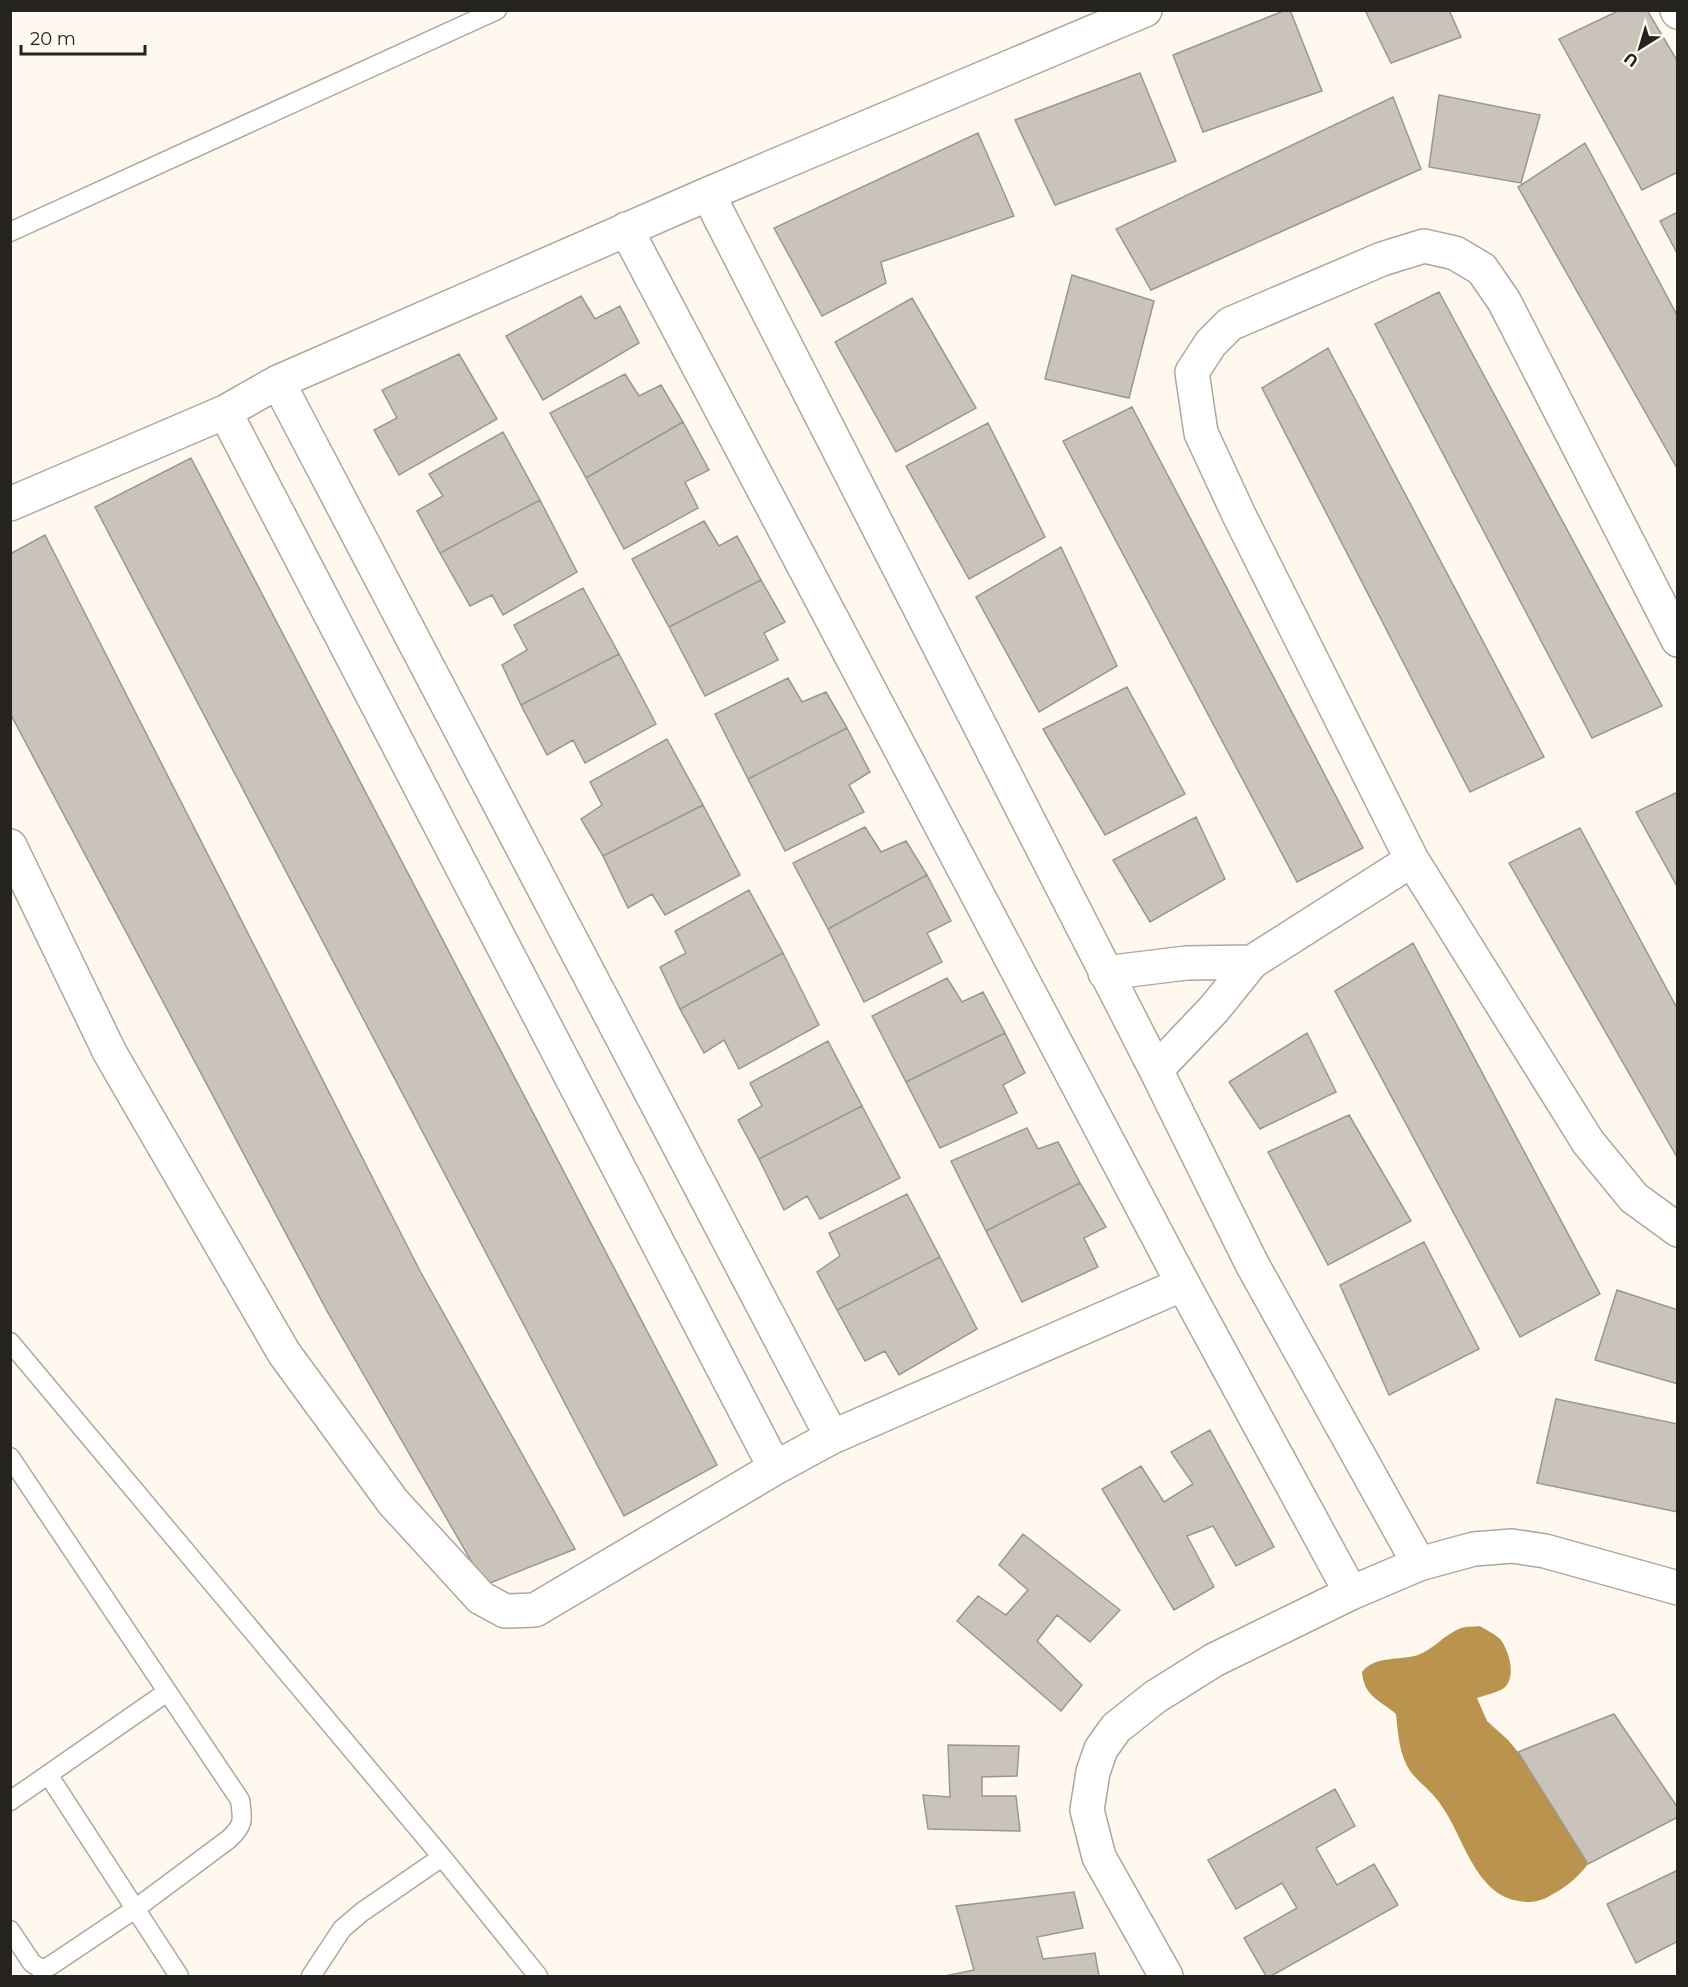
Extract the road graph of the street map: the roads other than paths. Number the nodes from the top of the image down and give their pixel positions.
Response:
1 (497, 10) edge
2 (1145, 10) edge
3 (708, 194) junction
4 (626, 229) junction
5 (10, 232) edge
6 (278, 382) junction
7 (225, 412) junction
8 (10, 504) edge
9 (1677, 640) edge
10 (10, 846) edge
11 (1412, 860) junction
12 (1252, 962) junction
13 (1105, 973) junction
14 (1156, 1070) junction
15 (1677, 1230) edge
16 (1183, 1284) junction
17 (10, 1342) edge
18 (832, 1437) junction
19 (10, 1457) edge
20 (775, 1468) junction
21 (1419, 1564) junction
22 (1677, 1588) edge
23 (1351, 1593) junction
24 (167, 1692) junction
25 (49, 1776) junction
26 (10, 1801) edge
27 (442, 1857) junction
28 (135, 1909) junction
29 (10, 1930) edge
30 (313, 1976) edge
31 (180, 1977) edge
32 (538, 1977) edge
33 (1166, 1977) edge

1 - 5 lane
2 - 3 street
3 - 4 street
3 - 13 street
4 - 6 street
4 - 16 street
6 - 7 street
6 - 18 street
7 - 8 street
7 - 20 street
9 - 11 street
10 - 20 street
11 - 12 street
11 - 15 street
12 - 13 street
12 - 14 street
13 - 14 street
14 - 21 street
16 - 18 street
16 - 23 street
17 - 27 lane
18 - 20 street
19 - 24 lane
21 - 22 street
21 - 23 street
23 - 33 street
24 - 25 lane
24 - 28 lane
25 - 26 lane
25 - 28 lane
27 - 30 lane
27 - 32 lane
28 - 29 lane
28 - 31 lane

